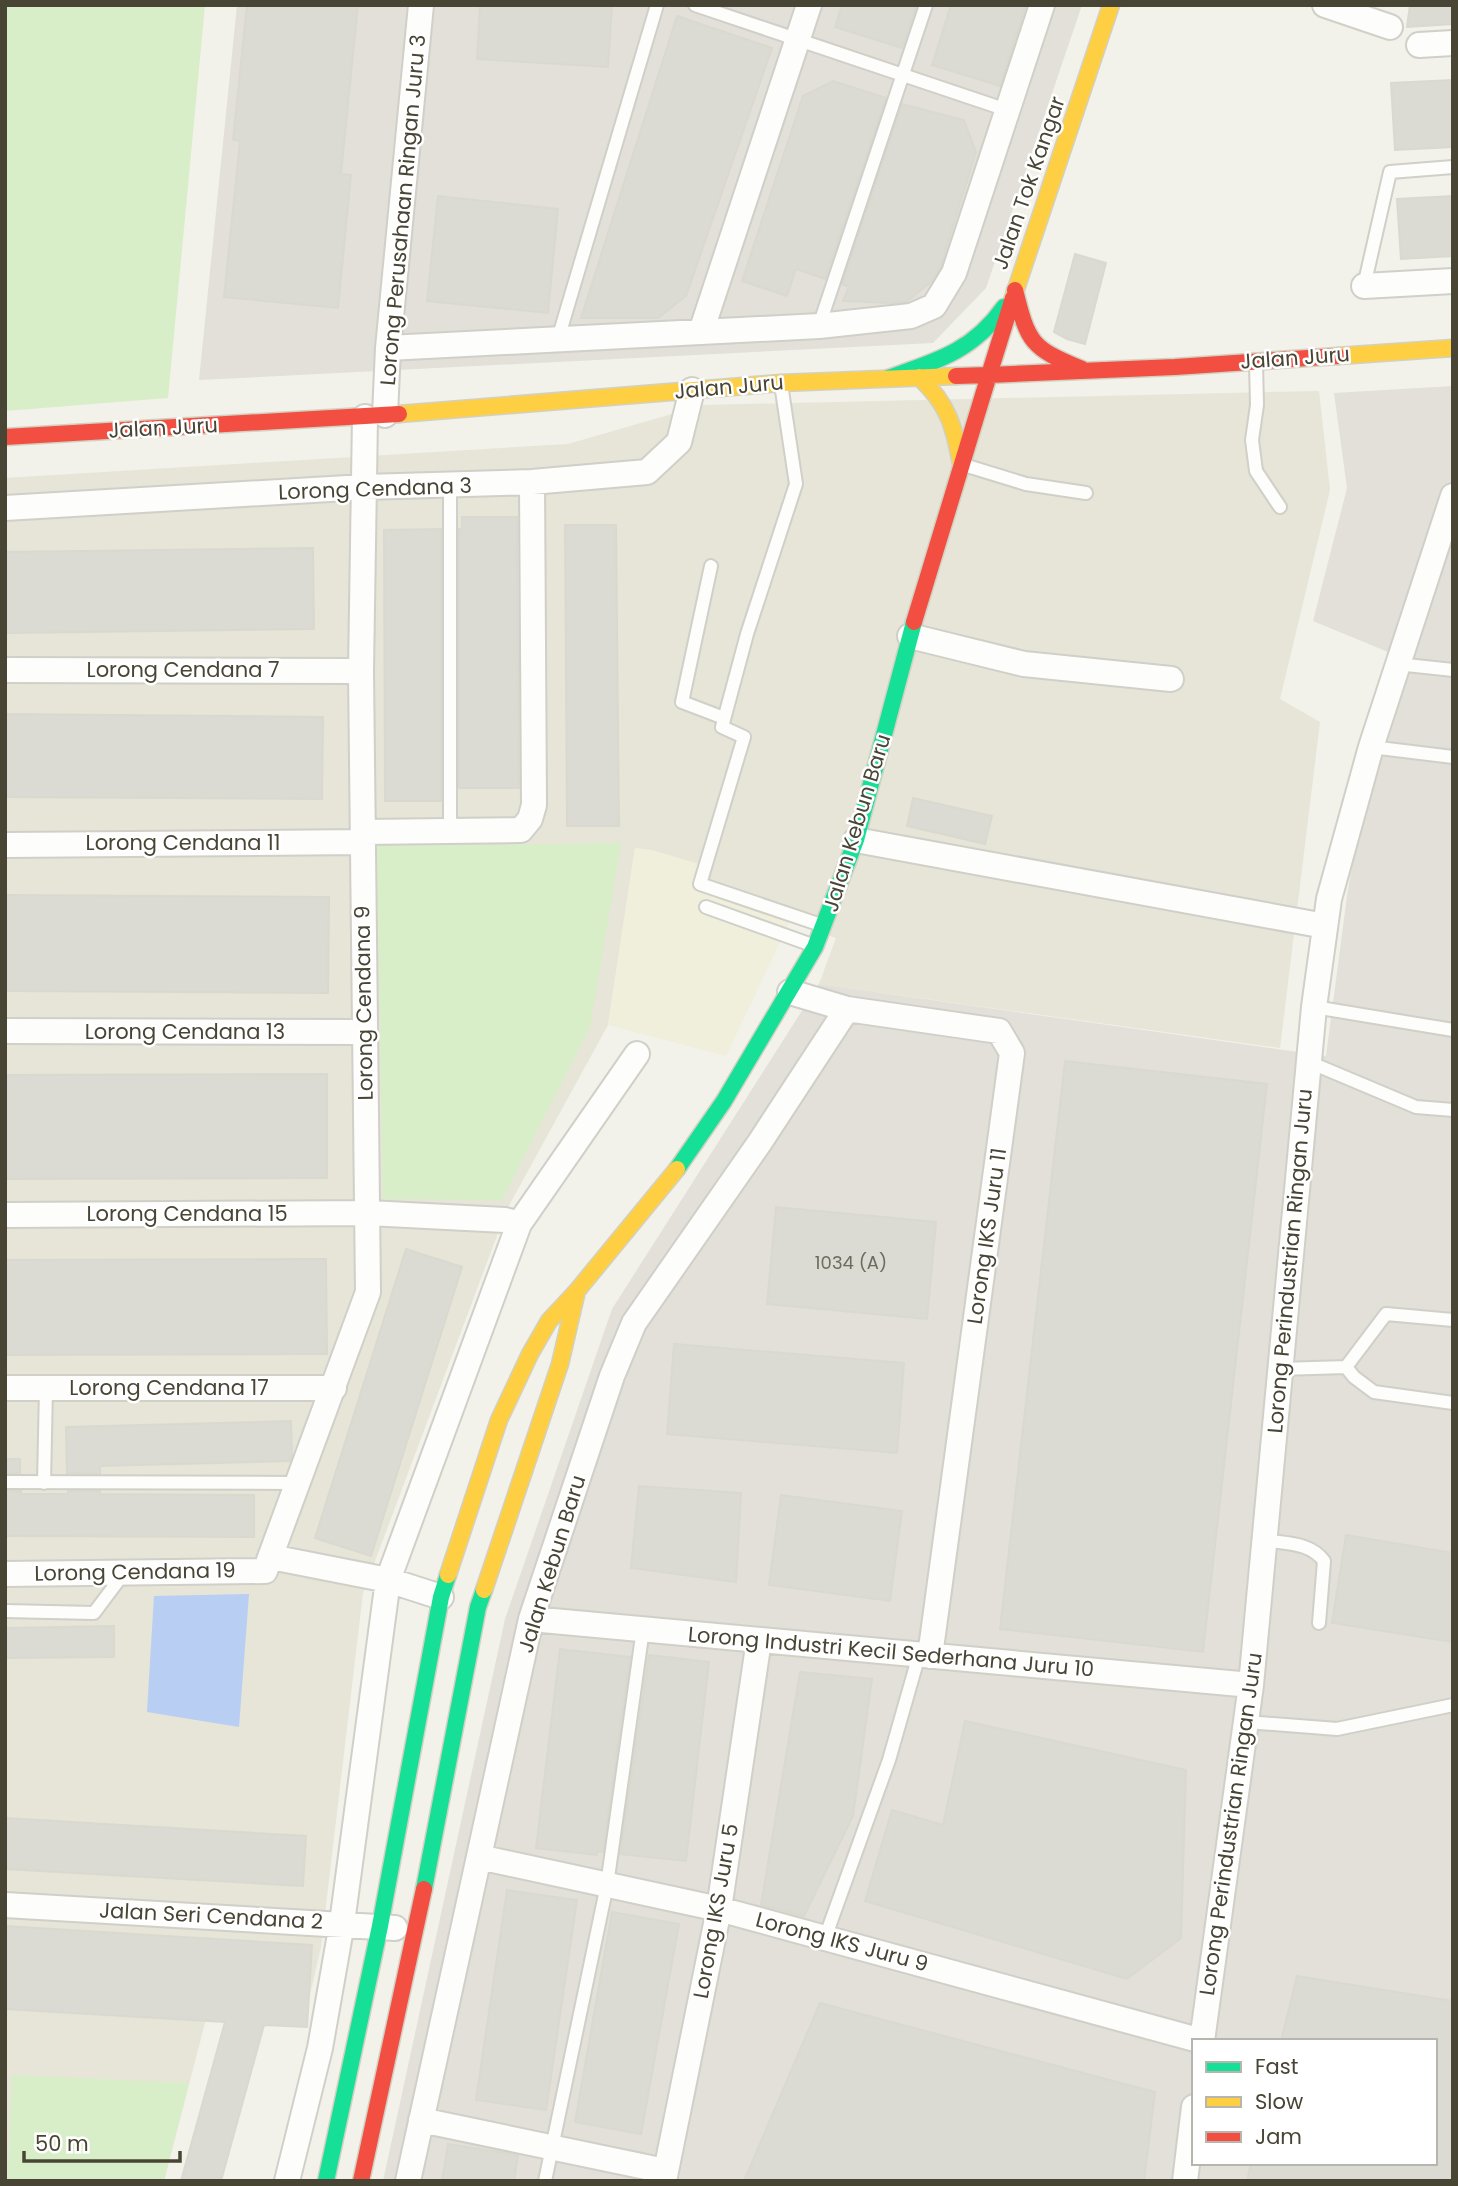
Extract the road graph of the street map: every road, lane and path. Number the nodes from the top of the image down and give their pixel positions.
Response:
1 (421, 5) edge
2 (657, 5) edge
3 (695, 5) edge
4 (809, 5) edge
5 (926, 5) edge
6 (1042, 5) edge
7 (1111, 5) edge
8 (1325, 5) edge
9 (1390, 27) dead end
10 (798, 39) junction
11 (1453, 43) edge
12 (1419, 45) dead end
13 (903, 75) junction
14 (1007, 110) junction
15 (1453, 167) edge
16 (1453, 281) edge
17 (1364, 286) joint
18 (1014, 290) junction
19 (819, 326) junction
20 (701, 332) junction
21 (558, 340) junction
22 (388, 348) junction
23 (1453, 348) edge
24 (1256, 361) junction
25 (1089, 372) junction
26 (989, 374) junction
27 (919, 377) junction
28 (888, 378) junction
29 (780, 383) junction
30 (692, 390) junction
31 (375, 416) junction
32 (5, 437) edge
33 (961, 464) junction
34 (532, 482) junction
35 (450, 485) junction
36 (364, 487) junction
37 (1086, 493) dead end
38 (1453, 497) edge
39 (1280, 507) dead end
40 (5, 508) edge
41 (711, 566) dead end
42 (910, 636) junction
43 (1397, 664) junction
44 (5, 670) edge
45 (1453, 670) edge
46 (361, 671) junction
47 (1171, 679) dead end
48 (724, 718) junction
49 (1371, 747) junction
50 (1453, 757) edge
51 (450, 832) junction
52 (362, 837) junction
53 (856, 840) junction
54 (5, 845) edge
55 (706, 907) dead end
56 (825, 926) junction
57 (1325, 926) junction
58 (816, 947) junction
59 (790, 992) junction
60 (1314, 1007) junction
61 (847, 1009) junction
62 (1453, 1030) edge
63 (5, 1031) edge
64 (365, 1032) junction
65 (637, 1055) dead end
66 (1308, 1062) junction
67 (1453, 1110) edge
68 (368, 1213) junction
69 (5, 1215) edge
70 (519, 1224) junction
71 (576, 1292) junction
72 (1453, 1320) edge
73 (1346, 1367) junction
74 (1280, 1369) junction
75 (5, 1388) edge
76 (46, 1388) junction
77 (334, 1388) junction
78 (1453, 1403) edge
79 (5, 1482) edge
80 (44, 1483) junction
81 (298, 1483) junction
82 (1264, 1540) junction
83 (268, 1564) junction
84 (124, 1573) junction
85 (5, 1574) edge
86 (387, 1580) junction
87 (441, 1597) junction
88 (5, 1611) edge
89 (531, 1619) junction
90 (1319, 1623) dead end
91 (643, 1629) junction
92 (759, 1640) junction
93 (924, 1655) junction
94 (1251, 1685) junction
95 (1453, 1705) edge
96 (1246, 1722) junction
97 (479, 1857) junction
98 (607, 1885) junction
99 (5, 1905) edge
100 (719, 1909) junction
101 (342, 1923) junction
102 (380, 1926) junction
103 (416, 1930) junction
104 (825, 1938) junction
105 (1195, 2039) edge
106 (1202, 2039) edge
107 (421, 2120) junction
108 (1192, 2123) edge
109 (552, 2148) junction
110 (664, 2176) edge
111 (287, 2181) edge
112 (326, 2181) edge
113 (361, 2181) edge
114 (408, 2181) edge
115 (545, 2181) edge
116 (1185, 2181) edge

1 - 22 street, Lorong Perusahaan Ringan Juru 3
2 - 21 lane
3 - 10 lane
4 - 10 street
5 - 13 lane
6 - 14 street
7 - 18 street, Jalan Tok Kangar
8 - 9 street
10 - 13 lane
10 - 20 street
11 - 12 street
13 - 14 lane
13 - 19 lane
14 - 19 street
15 - 17 lane
16 - 17 street
18 - 25 street
18 - 26 street, Jalan Tok Kangar
18 - 28 street
19 - 20 street
20 - 21 street
21 - 22 street
22 - 31 street, Lorong Perusahaan Ringan Juru 3
23 - 24 street, Jalan Juru
24 - 25 street, Jalan Juru
24 - 39 lane
25 - 26 street, Jalan Juru
26 - 27 street, Jalan Juru
26 - 33 street, Jalan Kebun Baru
27 - 28 street, Jalan Juru
27 - 33 street
28 - 29 street, Jalan Juru
29 - 30 street, Jalan Juru
29 - 48 lane
30 - 31 street, Jalan Juru
30 - 34 street, Lorong Cendana 3
31 - 32 street, Jalan Juru
31 - 36 street, Lorong Cendana 9
33 - 37 lane
33 - 42 street, Jalan Kebun Baru
34 - 35 street, Lorong Cendana 3
34 - 51 street, Lorong Cendana 11
35 - 36 street, Lorong Cendana 3
35 - 51 lane
36 - 40 street, Lorong Cendana 3
36 - 46 street, Lorong Cendana 9
38 - 43 street, Lorong Perindustrian Ringan Juru
41 - 48 lane
42 - 47 street
42 - 53 street, Jalan Kebun Baru
43 - 45 lane
43 - 49 street, Lorong Perindustrian Ringan Juru
44 - 46 street, Lorong Cendana 7
46 - 52 street, Lorong Cendana 9
48 - 56 lane
49 - 50 lane
49 - 57 street, Lorong Perindustrian Ringan Juru
51 - 52 street, Lorong Cendana 11
52 - 54 street, Lorong Cendana 11
52 - 64 street, Lorong Cendana 9
53 - 56 street, Jalan Kebun Baru
53 - 57 street
55 - 58 lane
56 - 58 street, Jalan Kebun Baru
57 - 60 street, Lorong Perindustrian Ringan Juru
58 - 59 street, Jalan Kebun Baru
59 - 61 street, Lorong IKS Juru 11
59 - 71 street, Jalan Kebun Baru
60 - 62 lane
60 - 66 street, Lorong Perindustrian Ringan Juru
61 - 89 street, Jalan Kebun Baru
61 - 93 street, Lorong IKS Juru 11
63 - 64 street, Lorong Cendana 13
64 - 68 street, Lorong Cendana 9
65 - 70 street
66 - 67 lane
66 - 74 street, Lorong Perindustrian Ringan Juru
68 - 69 street, Lorong Cendana 15
68 - 70 street, Lorong Cendana 15
68 - 77 street, Lorong Cendana 9
70 - 86 street
71 - 87 street, Jalan Kebun Baru
71 - 103 street, Jalan Kebun Baru
72 - 73 lane
73 - 74 lane
73 - 78 lane
74 - 82 street, Lorong Perindustrian Ringan Juru
75 - 76 street, Lorong Cendana 17
76 - 77 street, Lorong Cendana 17
76 - 80 lane
77 - 81 street, Lorong Cendana 9
79 - 80 lane
80 - 81 lane
81 - 83 street, Lorong Cendana 9
82 - 90 lane
82 - 94 street, Lorong Perindustrian Ringan Juru
83 - 84 street, Lorong Cendana 19
83 - 86 street, Lorong Cendana 19
84 - 85 street, Lorong Cendana 19
84 - 88 lane
86 - 87 street, Lorong Cendana 19
86 - 101 street
87 - 102 street, Jalan Kebun Baru
89 - 91 street, Lorong Industri Kecil Sederhana Juru 10
89 - 97 street, Jalan Kebun Baru
91 - 92 street, Lorong Industri Kecil Sederhana Juru 10
91 - 98 lane
92 - 93 street, Lorong Industri Kecil Sederhana Juru 10
92 - 100 street, Lorong IKS Juru 5
93 - 94 street, Lorong Industri Kecil Sederhana Juru 10
93 - 104 lane
94 - 96 street, Lorong Perindustrian Ringan Juru
95 - 96 lane
96 - 106 street, Lorong Perindustrian Ringan Juru
97 - 98 street, Lorong IKS Juru 9
97 - 107 street, Jalan Kebun Baru
98 - 100 street, Lorong IKS Juru 9
98 - 109 lane
99 - 101 street, Jalan Seri Cendana 2
100 - 104 street, Lorong IKS Juru 9
100 - 110 street, Lorong IKS Juru 5
101 - 102 street, Jalan Seri Cendana 2
101 - 111 street
102 - 103 street, Jalan Seri Cendana 2
102 - 112 street, Jalan Kebun Baru
103 - 113 street, Jalan Kebun Baru
104 - 105 street, Lorong IKS Juru 9
107 - 109 street
107 - 114 street, Jalan Kebun Baru
108 - 116 street
109 - 110 street
109 - 115 lane

